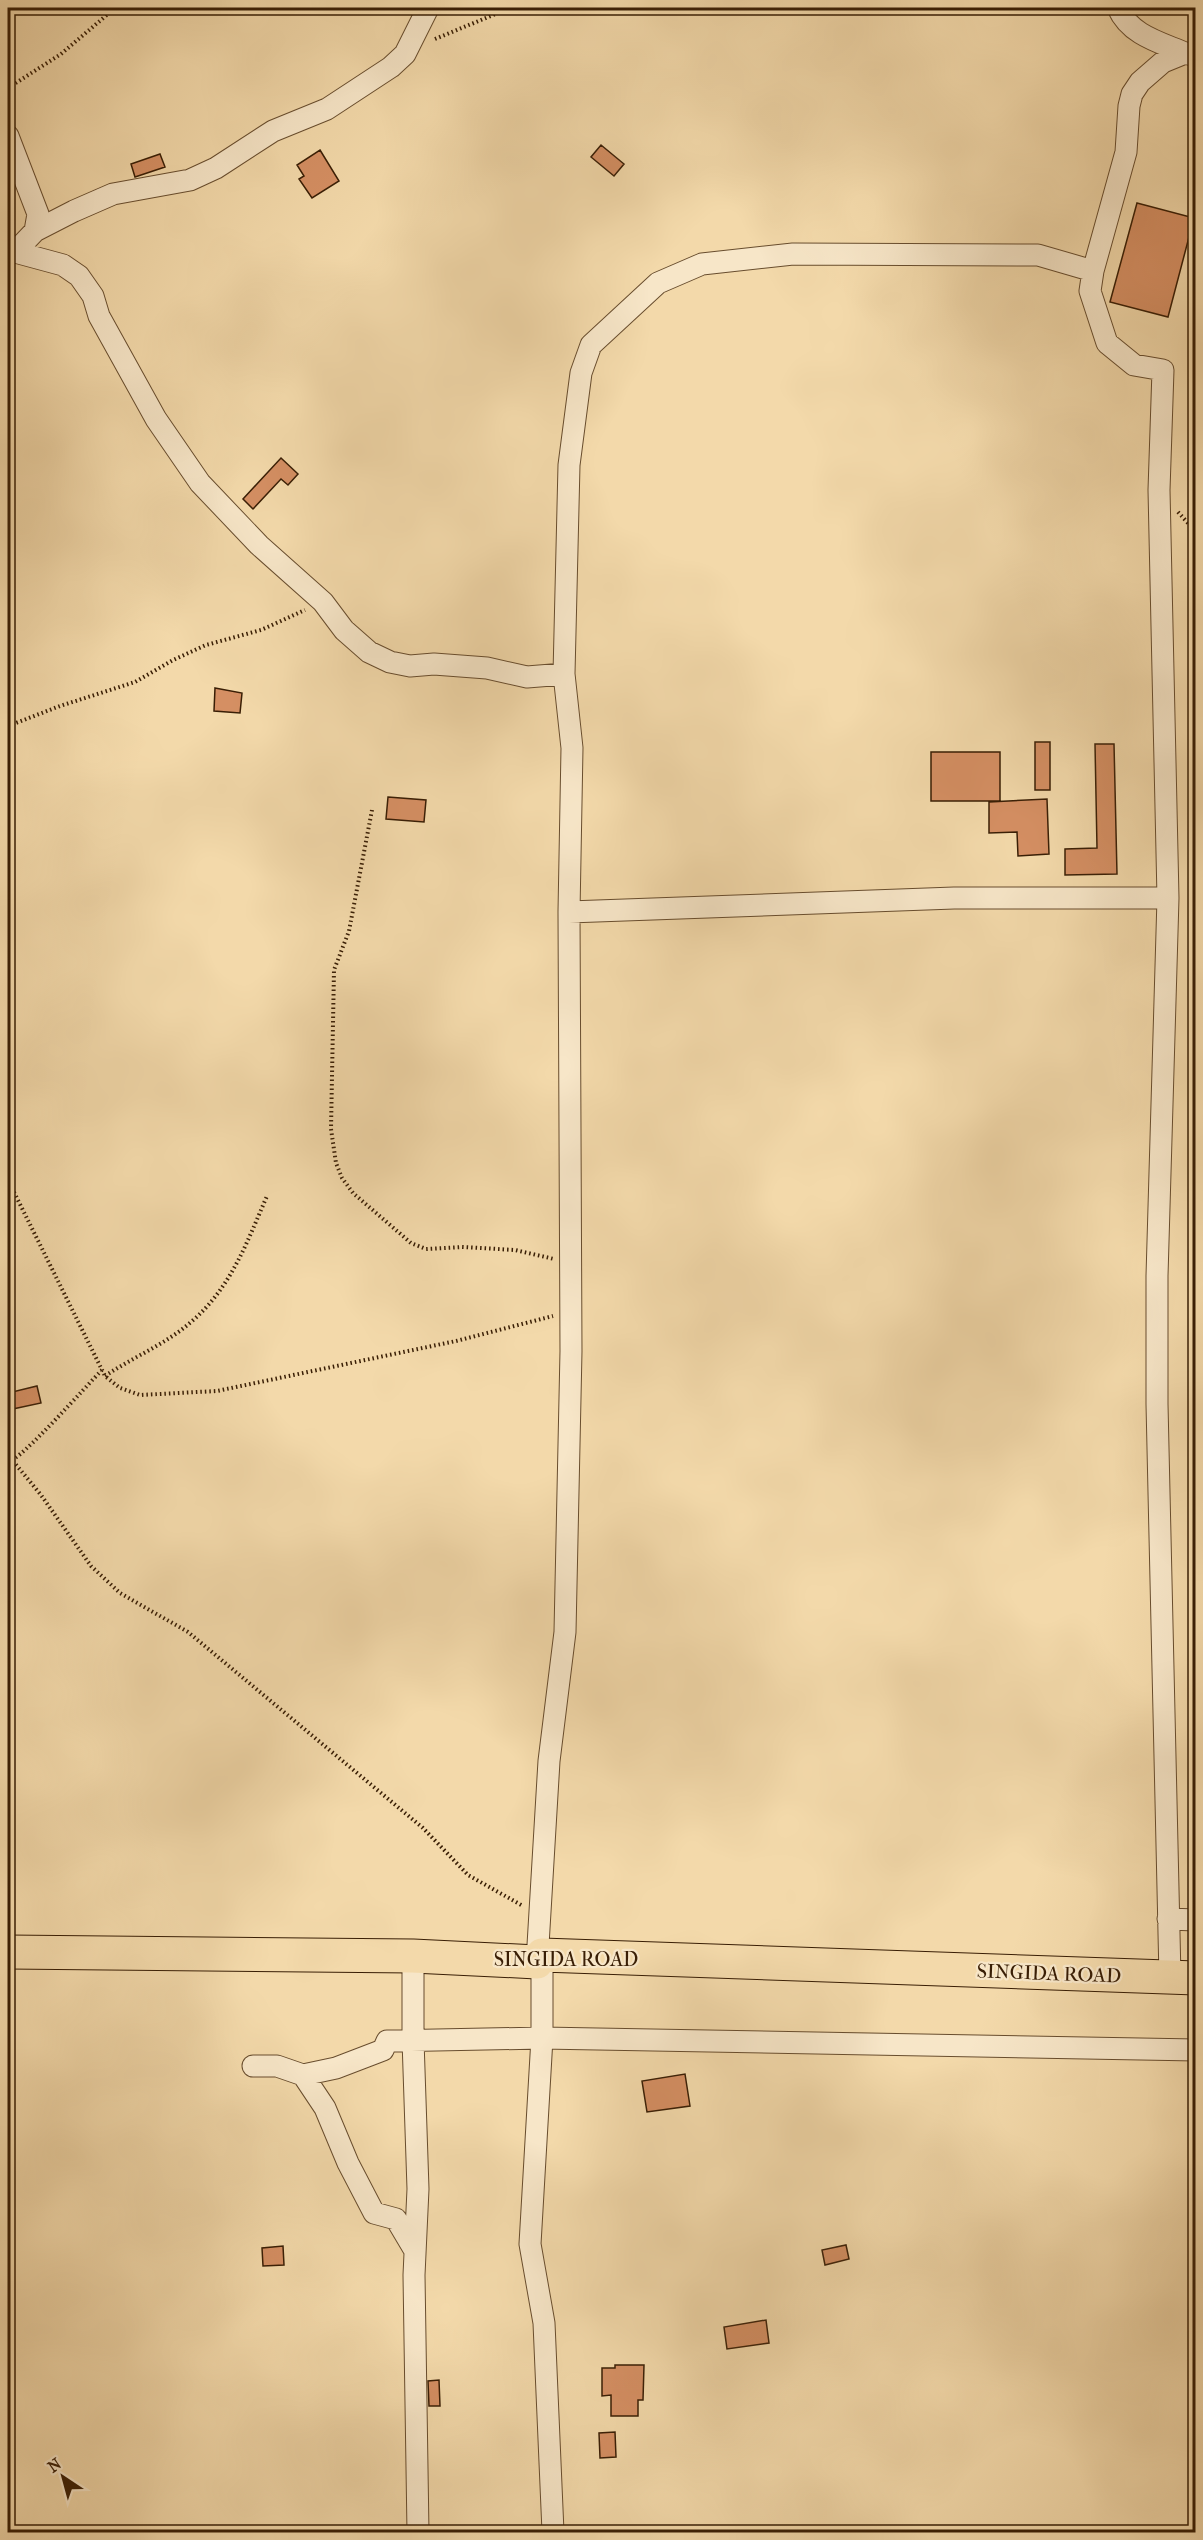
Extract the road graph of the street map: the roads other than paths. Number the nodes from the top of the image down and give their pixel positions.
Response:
1 (428, 8) edge
2 (1118, 8) edge
3 (1190, 54) edge
4 (8, 136) edge
5 (35, 231) junction
6 (11, 253) edge
7 (1093, 271) junction
8 (564, 674) junction
9 (1168, 898) junction
10 (568, 912) junction
11 (1168, 1919) junction
12 (1196, 1920) edge
13 (8, 1952) edge
14 (413, 1956) junction
15 (540, 1958) junction
16 (1183, 1978) edge
17 (542, 2038) junction
18 (413, 2040) junction
19 (1196, 2050) edge
20 (253, 2066) dead end
21 (303, 2075) junction
22 (415, 2251) junction
23 (418, 2532) edge
24 (553, 2532) edge

1 - 5 street
2 - 3 street
3 - 7 street
4 - 5 street
5 - 6 street
6 - 8 street
7 - 8 street
7 - 9 street
8 - 10 street
9 - 10 street
9 - 11 street
10 - 15 street
11 - 12 street
11 - 16 street
13 - 14 highway, SINGIDA ROAD
14 - 15 highway, SINGIDA ROAD
14 - 18 street
15 - 16 highway, SINGIDA ROAD
15 - 17 street
17 - 18 street
17 - 19 street
17 - 24 street
18 - 21 street
18 - 22 street
20 - 21 street
21 - 22 street
22 - 23 street

